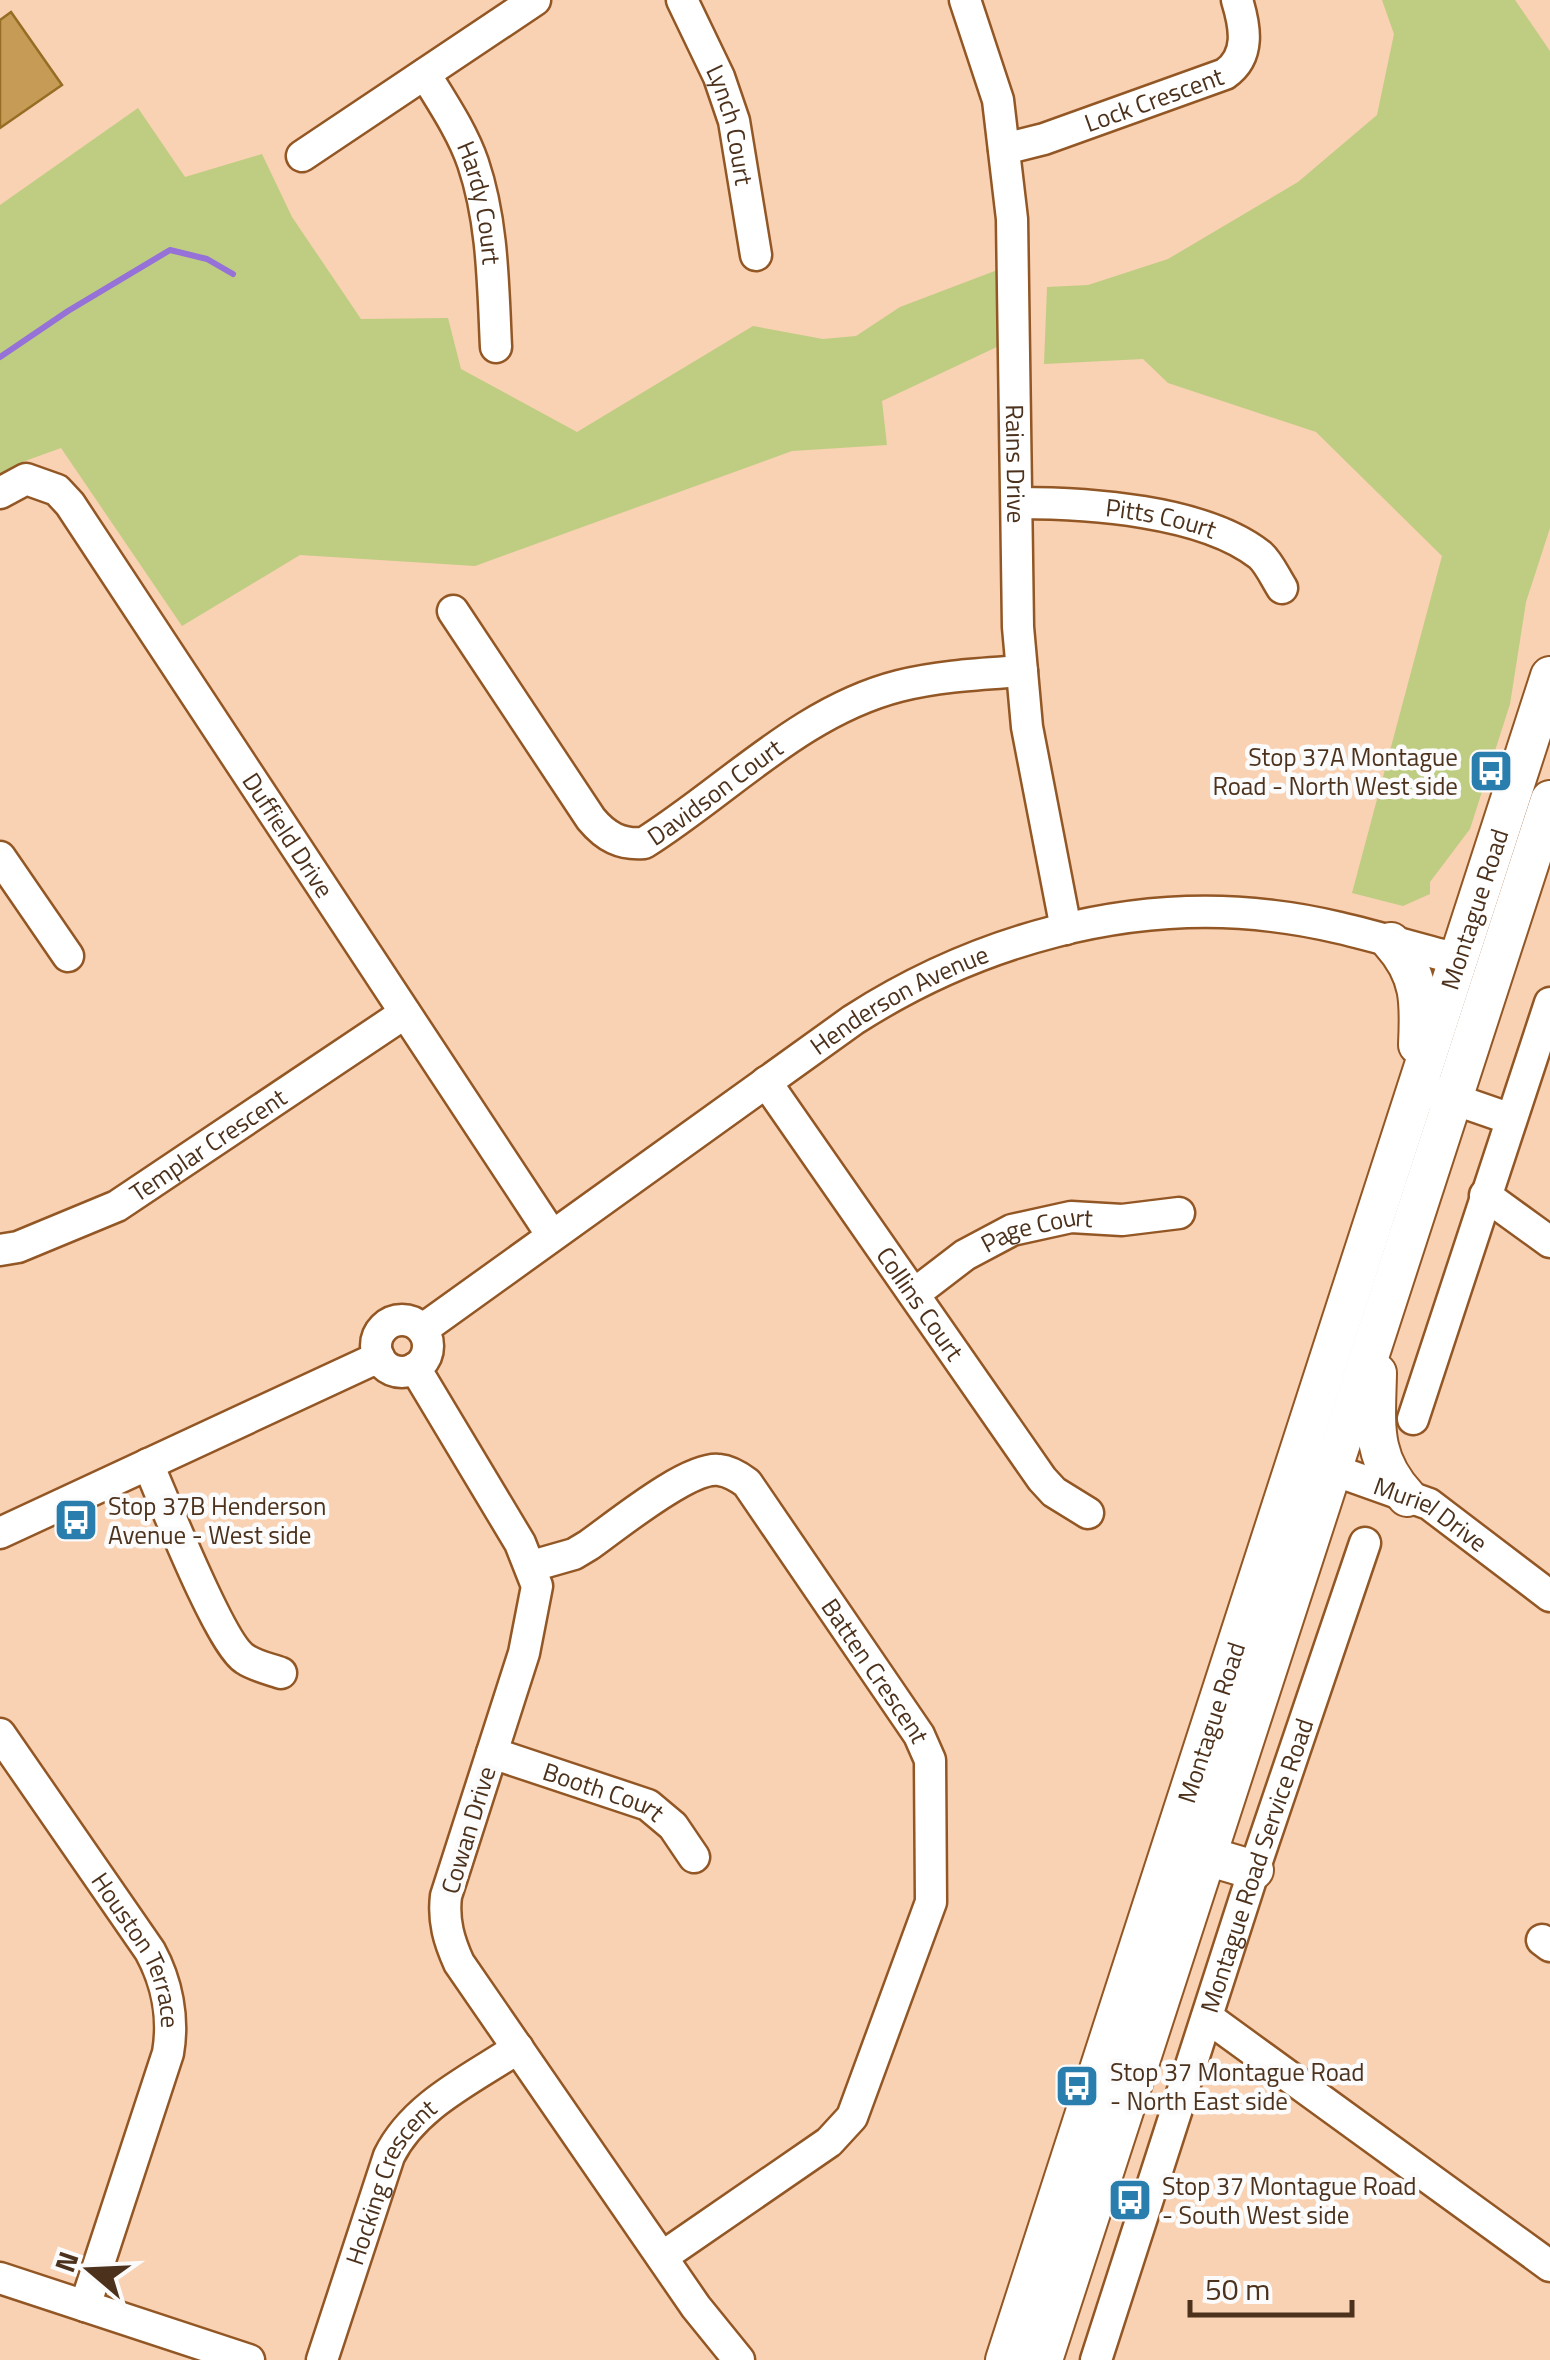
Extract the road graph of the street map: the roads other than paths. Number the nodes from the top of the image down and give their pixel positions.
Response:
1 (535, 0) edge
2 (682, 0) edge
3 (965, 0) edge
4 (1237, 0) edge
5 (425, 74) junction
6 (1004, 149) junction
7 (302, 156) dead end
8 (756, 255) dead end
9 (496, 347) dead end
10 (0, 493) edge
11 (1017, 503) junction
12 (1282, 588) dead end
13 (453, 611) dead end
14 (1022, 671) junction
15 (1550, 676) edge
16 (1550, 800) edge
17 (0, 856) edge
18 (1066, 929) junction
19 (1391, 942) junction
20 (68, 956) dead end
21 (1458, 959) junction
22 (1495, 968) junction
23 (1550, 1004) edge
24 (405, 1014) junction
25 (766, 1082) junction
26 (1417, 1088) junction
27 (1453, 1098) junction
28 (1511, 1119) junction
29 (1485, 1195) junction
30 (1179, 1213) dead end
31 (551, 1234) junction
32 (1550, 1242) edge
33 (0, 1250) edge
34 (914, 1294) junction
35 (1379, 1326) junction
36 (422, 1329) junction
37 (379, 1357) junction
38 (415, 1368) junction
39 (1413, 1420) dead end
40 (1297, 1458) junction
41 (148, 1464) junction
42 (1334, 1470) junction
43 (1408, 1496) junction
44 (1088, 1513) dead end
45 (0, 1533) edge
46 (1366, 1543) dead end
47 (532, 1566) junction
48 (1550, 1596) edge
49 (281, 1674) dead end
50 (0, 1734) edge
51 (492, 1753) junction
52 (1189, 1851) junction
53 (694, 1858) dead end
54 (1254, 1870) junction
55 (1207, 2017) junction
56 (518, 2048) junction
57 (662, 2257) junction
58 (1548, 2260) edge
59 (0, 2278) edge
60 (85, 2306) junction
61 (249, 2360) edge
62 (322, 2360) edge
63 (739, 2360) edge
64 (1005, 2360) edge
65 (1043, 2360) edge
66 (1096, 2360) edge

1 - 5 street
2 - 8 street, Lynch Court
3 - 6 street, Rains Drive
4 - 6 street, Lock Crescent
5 - 7 street
5 - 9 street, Hardy Court
6 - 11 street, Rains Drive
10 - 24 street, Duffield Drive
11 - 12 street, Pitts Court
11 - 14 street, Rains Drive
13 - 14 street, Davidson Court
14 - 18 street, Rains Drive
15 - 21 main road, Montague Road
16 - 22 main road, Montague Road
17 - 20 street
18 - 19 street, Henderson Avenue
18 - 25 street, Henderson Avenue
19 - 21 street, Henderson Avenue
19 - 26 main road
21 - 22 main road
21 - 26 main road, Montague Road
22 - 27 main road, Montague Road
23 - 28 street
24 - 31 street, Duffield Drive
24 - 33 street, Templar Crescent
25 - 31 street, Henderson Avenue
25 - 34 street, Collins Court
26 - 27 street
26 - 40 main road, Montague Road
27 - 28 street
27 - 35 main road, Montague Road
28 - 29 street
29 - 32 street
29 - 39 street
30 - 34 street, Page Court
31 - 36 street, Henderson Avenue
34 - 44 street, Collins Court
35 - 42 main road, Montague Road
35 - 43 main road
36 - 37 street
36 - 38 street
37 - 38 street
37 - 41 street
38 - 47 street
40 - 42 street, Muriel Drive
40 - 52 main road, Montague Road
41 - 45 street
41 - 49 street
42 - 43 street, Muriel Drive
42 - 52 main road, Montague Road
43 - 48 street, Muriel Drive
46 - 54 street, Montague Road Service Road
47 - 51 street, Cowan Drive
47 - 57 street, Batten Crescent
50 - 60 street, Houston Terrace
51 - 53 street, Booth Court
51 - 56 street, Cowan Drive
52 - 54 main road
52 - 64 main road, Montague Road
52 - 65 main road, Montague Road
54 - 55 street, Montague Road Service Road
55 - 58 street
55 - 66 street, Montague Road Service Road
56 - 57 street, Cowan Drive
56 - 62 street, Hocking Crescent
57 - 63 street, Cowan Drive
59 - 60 street
60 - 61 street

